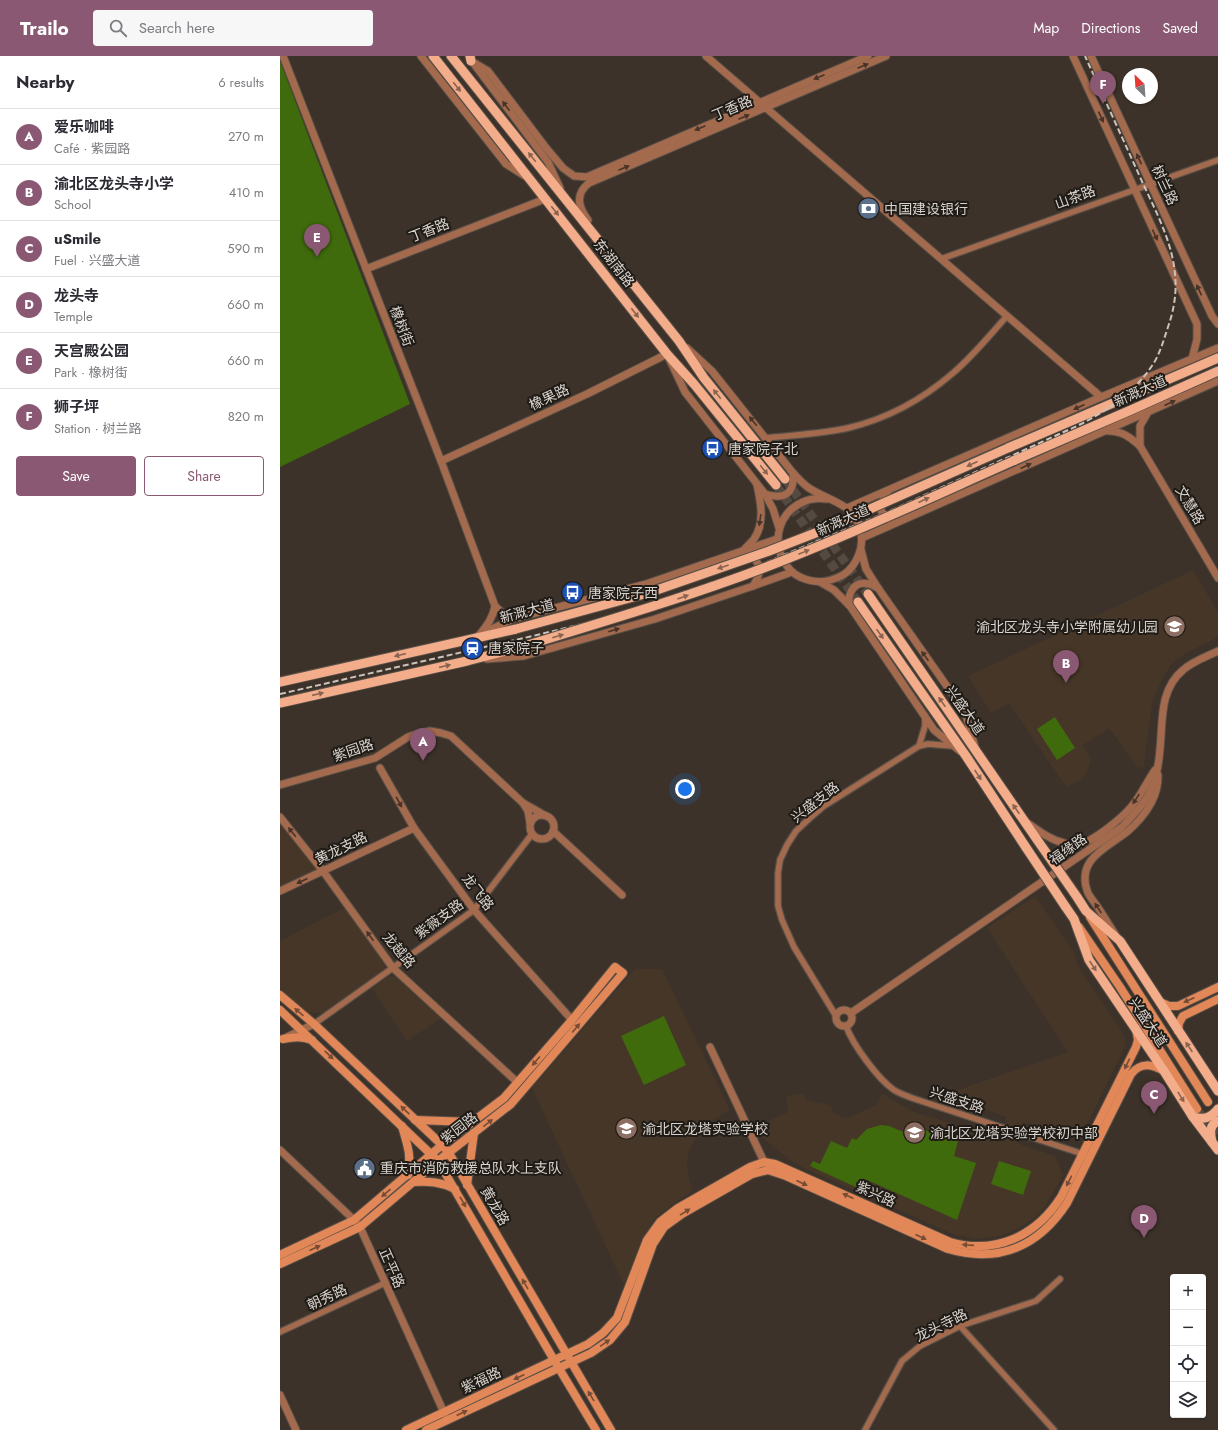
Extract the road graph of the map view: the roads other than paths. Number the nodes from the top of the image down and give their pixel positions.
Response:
1 (283, 56) edge
2 (421, 56) edge
3 (433, 56) edge
4 (451, 56) edge
5 (706, 56) edge
6 (868, 56) edge
7 (886, 56) edge
8 (1073, 56) edge
9 (1091, 56) edge
10 (469, 58) edge
11 (762, 105) junction
12 (526, 121) junction
13 (523, 129) junction
14 (534, 139) junction
15 (546, 149) junction
16 (1218, 160) edge
17 (548, 162) junction
18 (530, 179) junction
19 (588, 180) junction
20 (1150, 183) junction
21 (1134, 189) junction
22 (564, 198) junction
23 (545, 199) junction
24 (941, 259) junction
25 (616, 264) junction
26 (366, 269) junction
27 (1007, 316) junction
28 (1218, 324) edge
29 (679, 341) junction
30 (1218, 348) edge
31 (668, 354) junction
32 (1218, 358) edge
33 (1192, 359) junction
34 (1218, 371) edge
35 (1218, 381) edge
36 (1101, 397) junction
37 (1148, 413) junction
38 (1107, 431) junction
39 (766, 438) junction
40 (1140, 446) junction
41 (441, 462) junction
42 (793, 473) junction
43 (785, 479) tunnel mouth
44 (756, 483) junction
45 (776, 485) tunnel mouth
46 (888, 490) junction
47 (765, 494) junction
48 (827, 499) junction
49 (847, 508) junction
50 (902, 520) junction
51 (779, 528) junction
52 (862, 538) junction
53 (777, 539) junction
54 (861, 550) junction
55 (741, 552) junction
56 (792, 572) junction
57 (1218, 578) edge
58 (820, 582) junction
59 (753, 586) junction
60 (878, 588) junction
61 (868, 594) tunnel mouth
62 (854, 604) junction
63 (495, 606) junction
64 (513, 619) junction
65 (481, 634) junction
66 (466, 640) junction
67 (1218, 651) edge
68 (467, 661) junction
69 (280, 682) edge
70 (280, 703) edge
71 (925, 716) junction
72 (919, 746) junction
73 (954, 746) junction
74 (976, 751) junction
75 (385, 752) junction
76 (966, 756) junction
77 (362, 762) junction
78 (1158, 767) junction
79 (380, 768) junction
80 (280, 785) edge
81 (523, 803) junction
82 (546, 816) junction
83 (280, 817) edge
84 (1025, 821) junction
85 (530, 823) junction
86 (414, 828) junction
87 (553, 831) junction
88 (532, 834) junction
89 (323, 871) junction
90 (280, 891) edge
91 (622, 895) dead end
92 (474, 910) junction
93 (1086, 911) junction
94 (1074, 920) junction
95 (1120, 941) junction
96 (393, 968) junction
97 (1218, 987) edge
98 (280, 995) edge
99 (1218, 999) edge
100 (1160, 1002) junction
101 (280, 1010) edge
102 (851, 1013) junction
103 (836, 1016) junction
104 (572, 1020) junction
105 (314, 1024) junction
106 (846, 1026) junction
107 (1135, 1028) junction
108 (302, 1030) junction
109 (1178, 1031) junction
110 (282, 1040) edge
111 (313, 1040) junction
112 (710, 1047) dead end
113 (1164, 1071) junction
114 (517, 1082) junction
115 (1218, 1091) edge
116 (1208, 1102) dead end
117 (1218, 1109) edge
118 (1195, 1113) junction
119 (415, 1120) junction
120 (1218, 1121) edge
121 (472, 1122) junction
122 (401, 1125) junction
123 (474, 1133) junction
124 (442, 1145) junction
125 (1215, 1147) edge
126 (280, 1150) edge
127 (449, 1153) junction
128 (432, 1154) junction
129 (1087, 1155) junction
130 (438, 1161) junction
131 (764, 1162) junction
132 (768, 1170) junction
133 (408, 1175) junction
134 (414, 1182) junction
135 (467, 1185) junction
136 (455, 1189) junction
137 (354, 1220) junction
138 (360, 1227) junction
139 (280, 1255) edge
140 (280, 1264) edge
141 (1060, 1279) dead end
142 (385, 1283) junction
143 (960, 1326) junction
144 (280, 1332) edge
145 (546, 1347) junction
146 (566, 1354) junction
147 (554, 1360) junction
148 (571, 1362) junction
149 (540, 1367) junction
150 (558, 1368) junction
151 (280, 1395) edge
152 (443, 1412) junction
153 (447, 1420) junction
154 (296, 1430) edge
155 (406, 1430) edge
156 (426, 1430) edge
157 (596, 1430) edge
158 (611, 1430) edge
159 (865, 1430) edge
160 (1054, 1430) edge

1 - 26 street, 橡树街
2 - 18 street
3 -> 18 main road, 东湖南路
22 -> 4 main road, 东湖南路
5 - 11 street
6 -> 11 street, 丁香路
11 -> 7 street, 丁香路
8 -> 21 street
20 -> 9 street, 树兰路
10 - 12 street
13 -> 10 street
11 - 19 street, 丁香路
11 - 24 street
12 - 14 street
12 - 15 street
13 - 14 street
13 - 17 street
14 - 15 street
14 - 17 street
15 - 19 street
16 - 20 street, 山茶路
17 - 22 street
18 - 23 main road, 东湖南路
19 - 25 street
20 - 21 street, 山茶路
28 -> 20 street, 树兰路
21 - 24 street, 山茶路
21 -> 33 street
22 - 25 main road, 东湖南路
23 - 26 street, 丁香路
23 -> 31 main road, 东湖南路
24 - 27 street
25 - 29 main road, 东湖南路
26 - 41 street, 橡树街
27 - 36 street
27 - 39 street
39 -> 29 street
43 -> 29 main road, 东湖南路
30 - 33 street, 新溉大道
31 - 41 street, 橡果路
31 - 44 street
31 -> 45 main road, 东湖南路
32 -> 66 main road, 新溉大道, bridge
33 - 36 street, 新溉大道
68 -> 34 main road, 新溉大道, bridge
37 -> 35 street, 新溉大道
36 -> 46 street, 新溉大道
37 - 38 street, 新溉大道
37 - 40 street
38 - 40 street
50 -> 38 street, 新溉大道
39 - 42 street
40 - 57 street, 文慧路
41 - 63 street, 橡树街
42 - 47 street
42 - 48 street
44 - 47 street
44 -> 55 street
46 - 49 street, 新溉大道
46 - 50 street
47 - 51 street
48 - 49 street
48 - 51 street
49 - 52 street
50 - 52 street, 新溉大道
51 - 53 street
52 - 54 street
53 - 55 street, 新溉大道
53 - 56 street
54 - 58 street
54 - 60 street
55 - 59 street
55 - 64 street, 新溉大道
56 - 58 street
56 - 59 street, 新溉大道
58 - 62 street
68 -> 59 street, 新溉大道
60 - 62 street
74 -> 60 street
74 -> 61 main road, 兴盛大道
62 - 71 street
62 -> 76 main road, 兴盛大道
63 - 64 street
63 - 65 street
64 - 65 street, 新溉大道
65 - 66 street, 新溉大道
66 -> 69 main road, 新溉大道
67 - 78 street, 福缘路
70 -> 68 main road, 新溉大道
71 - 72 street
71 - 73 street
72 - 73 street
72 - 103 street, 兴盛支路
73 - 76 street
84 -> 74 main road, 兴盛大道
75 - 77 street, 紫园路
75 - 79 street
75 - 81 street, 紫园路
76 -> 94 main road, 兴盛大道, bridge
77 - 79 street
77 - 80 street, 紫园路
78 -> 84 street
95 -> 78 street
78 - 102 street, 福缘路
79 -> 86 street, 龙飞路
81 - 82 street
81 - 85 street
82 - 85 street
82 - 87 street
89 -> 83 street, 龙越路
84 - 93 main road, 兴盛大道, bridge
85 - 88 street
86 - 89 street, 黄龙支路
86 - 92 street, 龙飞路
87 - 88 street
87 - 91 street
88 - 92 street, 紫薇支路
89 -> 90 street, 黄龙支路
96 -> 89 street, 龙越路
92 - 96 street, 紫薇支路
92 - 104 street, 龙飞路
93 - 95 main road, 兴盛大道
93 - 116 main road
94 -> 107 main road, 兴盛大道
94 - 118 main road
95 - 100 main road, 兴盛大道
96 - 105 street, 紫薇支路
96 - 114 street, 龙越路
97 -> 100 main road
105 -> 98 main road, 黄龙路
99 - 109 main road
100 - 109 main road, 兴盛大道
101 - 108 main road, 黄龙路
102 - 103 street, 福缘路
102 - 106 street
103 - 106 street
104 -> 114 main road, 紫园路
123 -> 104 main road, 紫园路
105 - 108 street, 紫薇支路
119 -> 105 main road, 黄龙路
106 - 129 street, 兴盛支路
107 - 113 main road, 兴盛大道
107 -> 129 main road, 紫兴路
108 - 110 street, 紫薇支路
108 - 111 main road, 黄龙路
115 -> 109 main road, 兴盛大道
110 - 111 main road
111 -> 122 main road, 黄龙路
112 - 131 street
113 -> 118 main road, 兴盛大道
113 - 129 main road, 紫兴路
114 - 121 main road, 紫园路
117 - 118 main road
118 - 125 main road, 兴盛大道
119 - 121 main road
119 - 124 main road, 黄龙路
120 - 125 main road
121 - 124 main road, 紫园路
122 - 128 main road, 黄龙路
122 - 133 main road
123 - 127 main road, 紫园路
123 - 135 main road
124 - 127 main road, 黄龙路
124 - 128 main road, 紫园路
126 - 137 street, 正平路
127 - 130 main road, 紫园路
127 - 135 main road, 黄龙路
128 - 130 main road, 黄龙路
128 - 133 main road, 紫园路
129 -> 131 main road, 紫兴路
132 -> 129 main road, 紫兴路
130 - 134 main road, 紫园路
130 - 136 main road, 黄龙路
131 - 132 street
131 - 146 main road
148 -> 132 main road
133 -> 137 main road, 紫园路
134 - 136 main road
134 - 138 main road, 紫园路
146 -> 135 main road, 黄龙路
136 -> 145 main road, 黄龙路
137 - 138 street, 正平路
137 - 139 main road, 紫园路
140 -> 138 main road, 紫园路
138 - 142 street, 正平路
141 - 143 street, 龙头寺路
142 - 144 street, 朝秀路
142 - 152 street, 正平路
143 - 159 street, 龙头寺路
143 - 160 street
145 - 147 main road, 黄龙路
145 - 149 main road
146 - 147 main road, 紫福路
146 - 148 main road, 黄龙路
147 - 149 main road, 紫福路
147 - 150 main road, 黄龙路
148 - 150 main road, 紫福路
158 -> 148 main road, 黄龙路
149 -> 152 main road, 紫福路
153 -> 150 main road, 紫福路
150 - 157 main road, 黄龙路
151 - 154 street
152 - 153 street, 正平路
152 - 155 main road, 紫福路
153 - 156 main road, 紫福路

